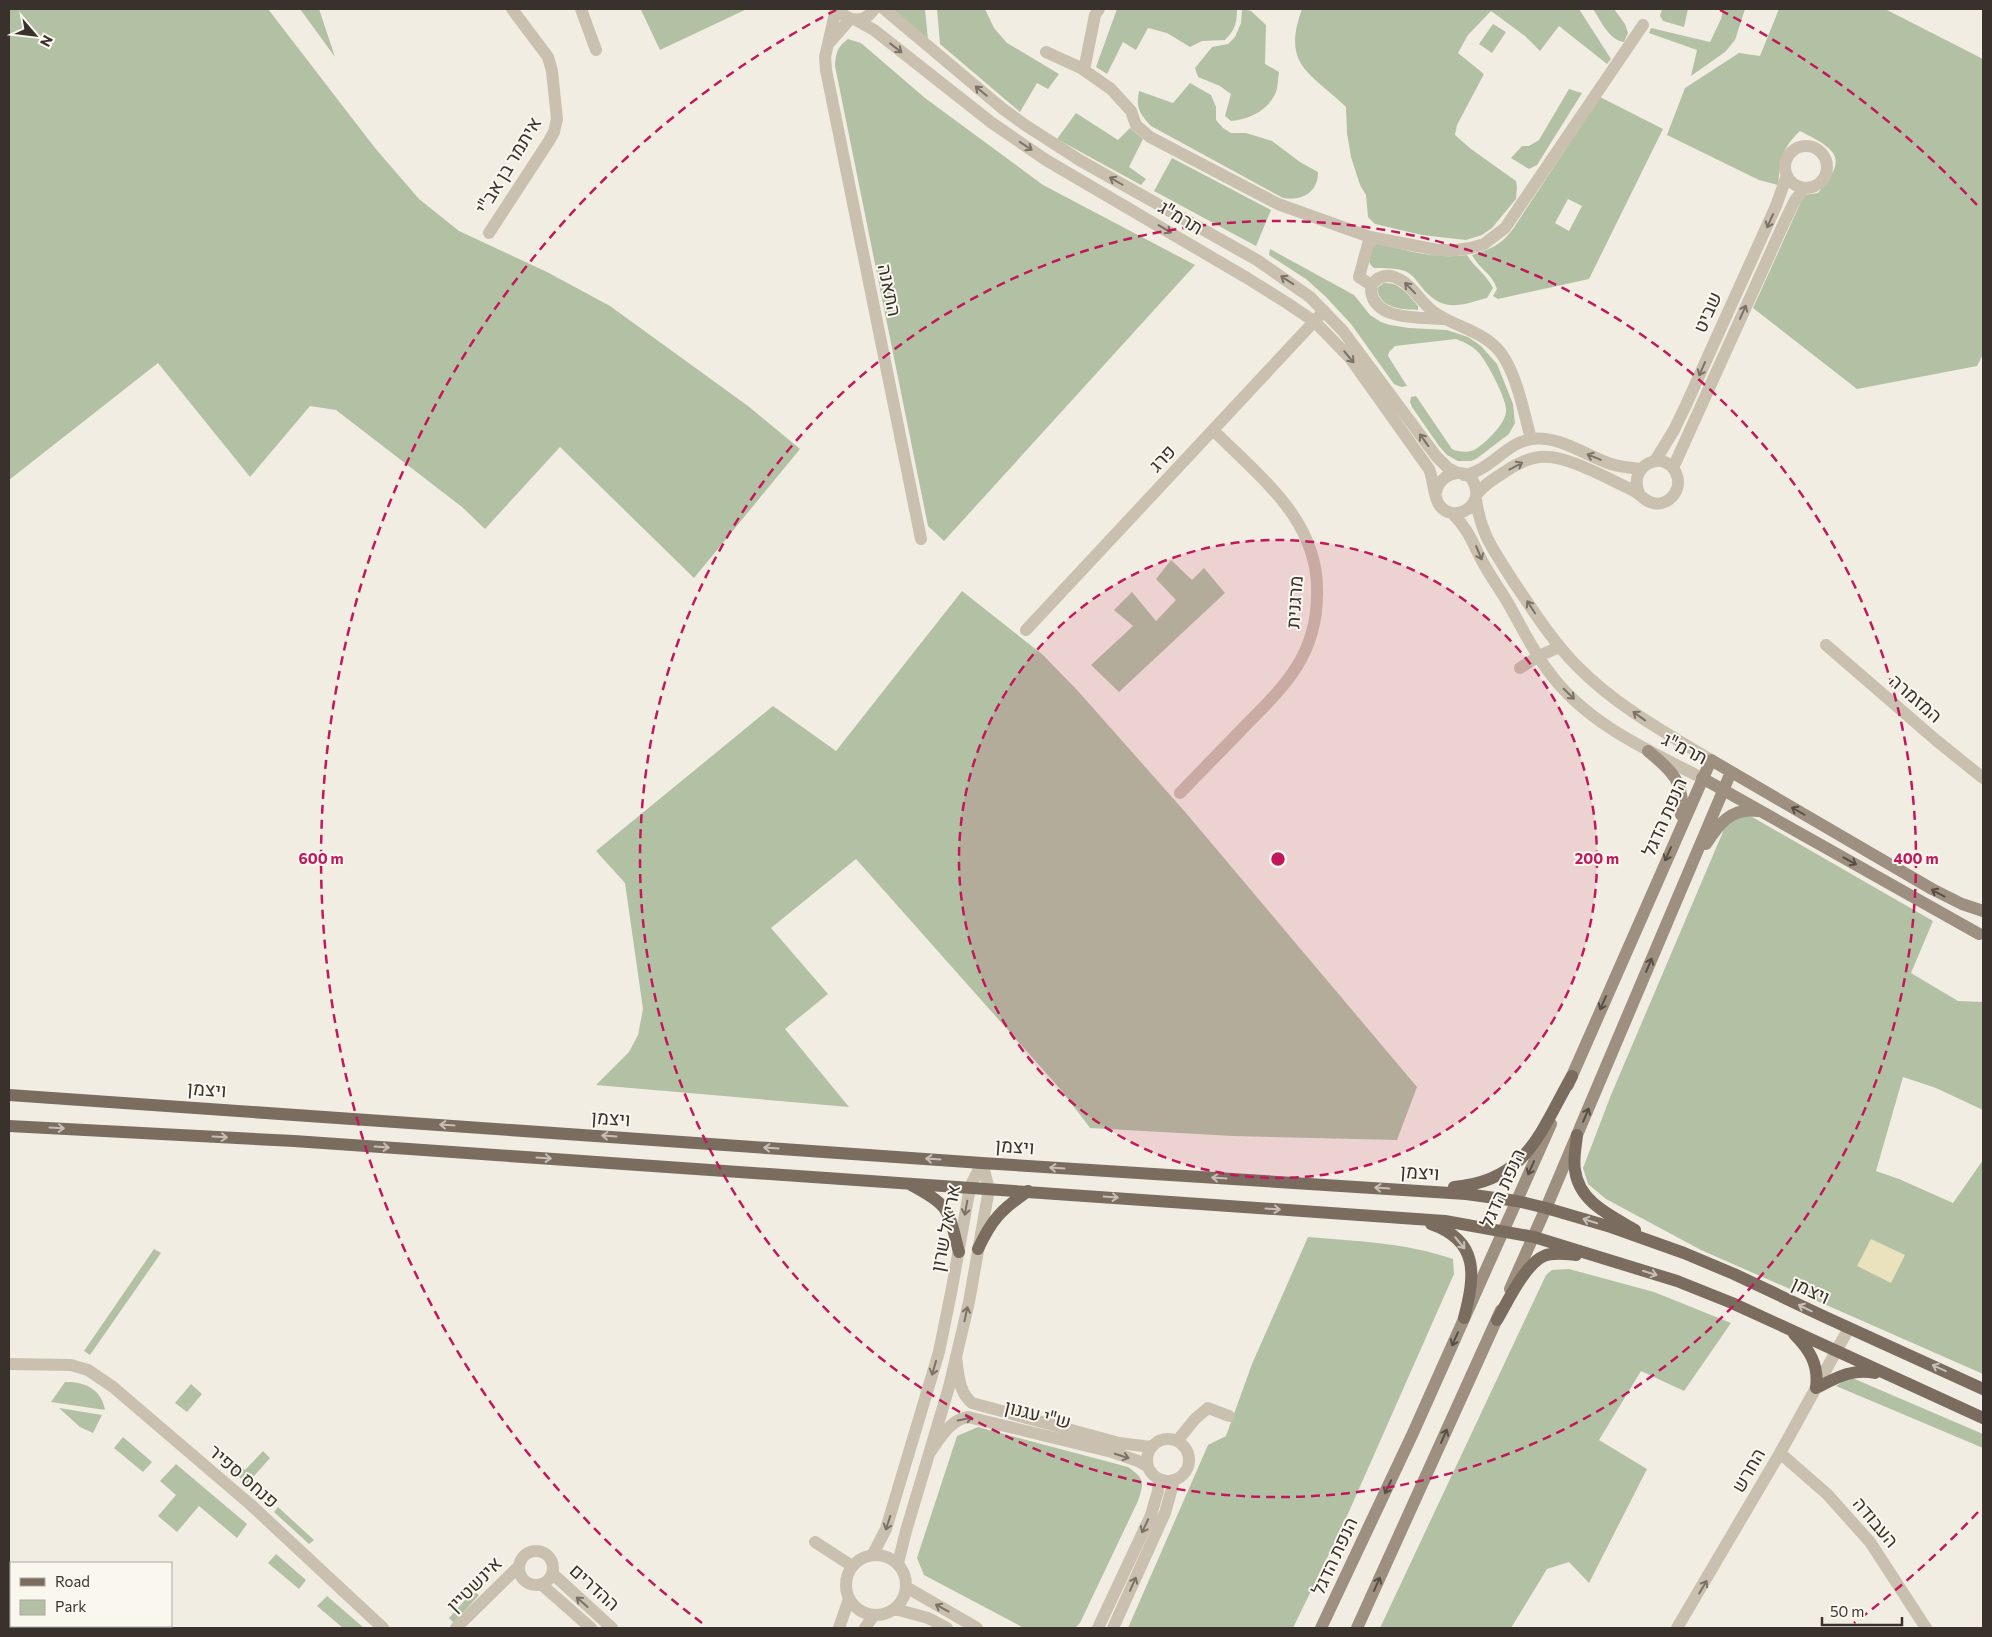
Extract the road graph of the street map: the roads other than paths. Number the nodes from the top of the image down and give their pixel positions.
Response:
1 (512, 9) edge
2 (581, 9) edge
3 (837, 9) edge
4 (874, 9) edge
5 (884, 9) edge
6 (1098, 9) edge
7 (853, 19) junction
8 (1643, 25) dead end
9 (827, 49) junction
10 (596, 50) dead end
11 (1046, 52) dead end
12 (1084, 70) junction
13 (1788, 175) junction
14 (1804, 188) junction
15 (489, 233) dead end
16 (1370, 237) junction
17 (1371, 285) junction
18 (1324, 311) junction
19 (1444, 319) junction
20 (1315, 322) junction
21 (1213, 430) junction
22 (1531, 439) junction
23 (1655, 461) junction
24 (1673, 468) junction
25 (1641, 469) junction
26 (1461, 474) junction
27 (1436, 492) junction
28 (1639, 493) junction
29 (1476, 497) junction
30 (1452, 513) junction
31 (921, 539) dead end
32 (1026, 630) dead end
33 (1826, 644) dead end
34 (1559, 646) junction
35 (1539, 656) junction
36 (1520, 668) dead end
37 (1648, 751) junction
38 (1711, 760) junction
39 (1731, 772) junction
40 (1702, 778) junction
41 (1983, 778) edge
42 (1723, 788) junction
43 (1180, 793) dead end
44 (1762, 812) junction
45 (1679, 829) junction
46 (1684, 881) junction
47 (1983, 911) edge
48 (1983, 918) edge
49 (1981, 938) edge
50 (1572, 1076) junction
51 (9, 1095) edge
52 (9, 1126) edge
53 (1577, 1135) junction
54 (982, 1162) junction
55 (906, 1183) junction
56 (970, 1187) junction
57 (989, 1189) junction
58 (1416, 1190) junction
59 (1028, 1191) junction
60 (1517, 1201) junction
61 (1546, 1208) junction
62 (1419, 1219) junction
63 (1503, 1230) junction
64 (1534, 1237) junction
65 (1656, 1243) junction
66 (978, 1249) junction
67 (959, 1252) junction
68 (1603, 1258) junction
69 (1464, 1318) junction
70 (1496, 1320) junction
71 (1849, 1328) junction
72 (1788, 1329) junction
73 (1836, 1351) junction
74 (956, 1358) junction
75 (9, 1364) edge
76 (1893, 1377) junction
77 (1816, 1388) junction
78 (1983, 1389) edge
79 (1228, 1416) dead end
80 (1983, 1418) edge
81 (1177, 1441) junction
82 (1151, 1447) junction
83 (931, 1451) junction
84 (1780, 1453) junction
85 (1147, 1466) junction
86 (1159, 1480) junction
87 (1174, 1481) junction
88 (815, 1542) dead end
89 (873, 1554) junction
90 (898, 1563) junction
91 (519, 1566) junction
92 (852, 1566) junction
93 (552, 1574) junction
94 (524, 1580) junction
95 (541, 1584) junction
96 (906, 1587) junction
97 (849, 1599) junction
98 (895, 1609) junction
99 (874, 1615) junction
100 (383, 1628) edge
101 (456, 1628) edge
102 (466, 1628) edge
103 (591, 1628) edge
104 (612, 1628) edge
105 (839, 1628) edge
106 (865, 1628) edge
107 (947, 1628) edge
108 (978, 1628) edge
109 (1098, 1628) edge
110 (1113, 1628) edge
111 (1321, 1628) edge
112 (1357, 1628) edge
113 (1677, 1628) edge
114 (1926, 1628) edge

1 - 15 street, איתמר בן אב"י
2 - 10 street
3 - 7 street, תרמ"ג
3 - 9 street, התאנה
4 - 7 street
18 -> 5 street, תרמ"ג
6 - 12 street
7 - 9 street
7 -> 20 street, תרמ"ג
8 - 16 street
9 - 31 street, התאנה
11 - 12 street
12 - 16 street
13 - 14 street
13 - 14 street
13 -> 23 street, שביט
24 -> 14 street, שביט
16 - 17 street
17 - 19 street
19 -> 17 street
18 - 20 street, פרג
26 -> 18 street, תרמ"ג
19 - 22 street
20 - 21 street, פרג
20 -> 27 street, תרמ"ג
21 - 32 street, פרג
21 - 43 street, מרגנית
25 -> 22 street
22 - 26 street
23 - 24 street
23 - 25 street
24 - 28 street
25 - 28 street
26 - 27 street
26 - 29 street
27 - 30 street
29 -> 28 street
29 - 30 street
34 -> 29 street, תרמ"ג
30 -> 35 street, תרמ"ג
33 - 41 street, המזמרה
34 - 35 street
38 -> 34 street, תרמ"ג
35 - 36 street
35 -> 37 street, תרמ"ג
37 - 40 street, תרמ"ג
37 - 45 main road
38 - 39 main road, תרמ"ג
38 - 40 main road, הנפת הדגל
39 - 42 main road
47 -> 39 main road, תרמ"ג
40 - 42 main road, תרמ"ג
40 - 45 main road, הנפת הדגל
42 - 44 main road, תרמ"ג
42 - 46 main road
44 - 46 main road
44 -> 49 main road, תרמ"ג
45 -> 50 main road, הנפת הדגל
53 -> 46 main road
48 - 49 main road
50 - 58 main road
50 -> 60 main road, הנפת הדגל
54 -> 51 main road, ויצמן
52 -> 55 main road
53 - 61 main road
53 - 65 main road
54 - 56 street, אריאל שרון
54 - 57 street, אריאל שרון
58 -> 54 main road, ויצמן
55 - 56 main road
55 - 67 main road
56 - 57 main road
56 -> 67 street, אריאל שרון
57 - 59 main road
57 - 66 street, אריאל שרון
58 - 60 main road, ויצמן
59 -> 62 main road
59 - 66 main road
60 - 61 main road, ויצמן
60 - 63 main road, הנפת הדגל
61 - 64 main road
65 -> 61 main road, ויצמן
62 - 63 main road
62 -> 69 main road
63 - 64 main road
63 - 69 main road, הנפת הדגל
64 - 68 main road
64 - 70 main road
71 -> 65 main road, ויצמן
74 -> 66 street, אריאל שרון
67 -> 89 street, אריאל שרון
68 - 70 main road
68 -> 72 main road
69 -> 111 main road, הנפת הדגל
112 -> 70 main road
71 - 73 street, החרש
78 -> 71 main road, ויצמן
72 - 73 main road
72 - 77 main road
73 - 76 main road
73 - 77 street, החרש
74 - 82 street, ש"י עגנון
74 - 83 street, אריאל שרון
75 - 100 street, פנחס ספיר
76 - 77 main road
76 - 80 main road
77 - 84 street, החרש
79 - 81 street
81 - 82 street
81 - 87 street
82 - 85 street
83 -> 85 street, ש"י עגנון
83 - 90 street, אריאל שרון
113 -> 84 street, החרש
84 - 114 street, העבודה
85 - 86 street
86 - 87 street
86 -> 109 street
110 -> 87 street
88 - 92 street
89 - 90 street
89 - 92 street
90 - 96 street
91 - 93 street
91 - 94 street
91 - 101 street, אינשטיין
92 - 97 street
93 - 95 street
104 -> 93 street, ההדרים
94 - 95 street
94 - 102 street, אינשטיין
95 - 103 street, ההדרים
96 - 98 street
108 -> 96 street
97 - 99 street
97 - 105 street
98 - 99 street
98 - 107 street
99 - 106 street

